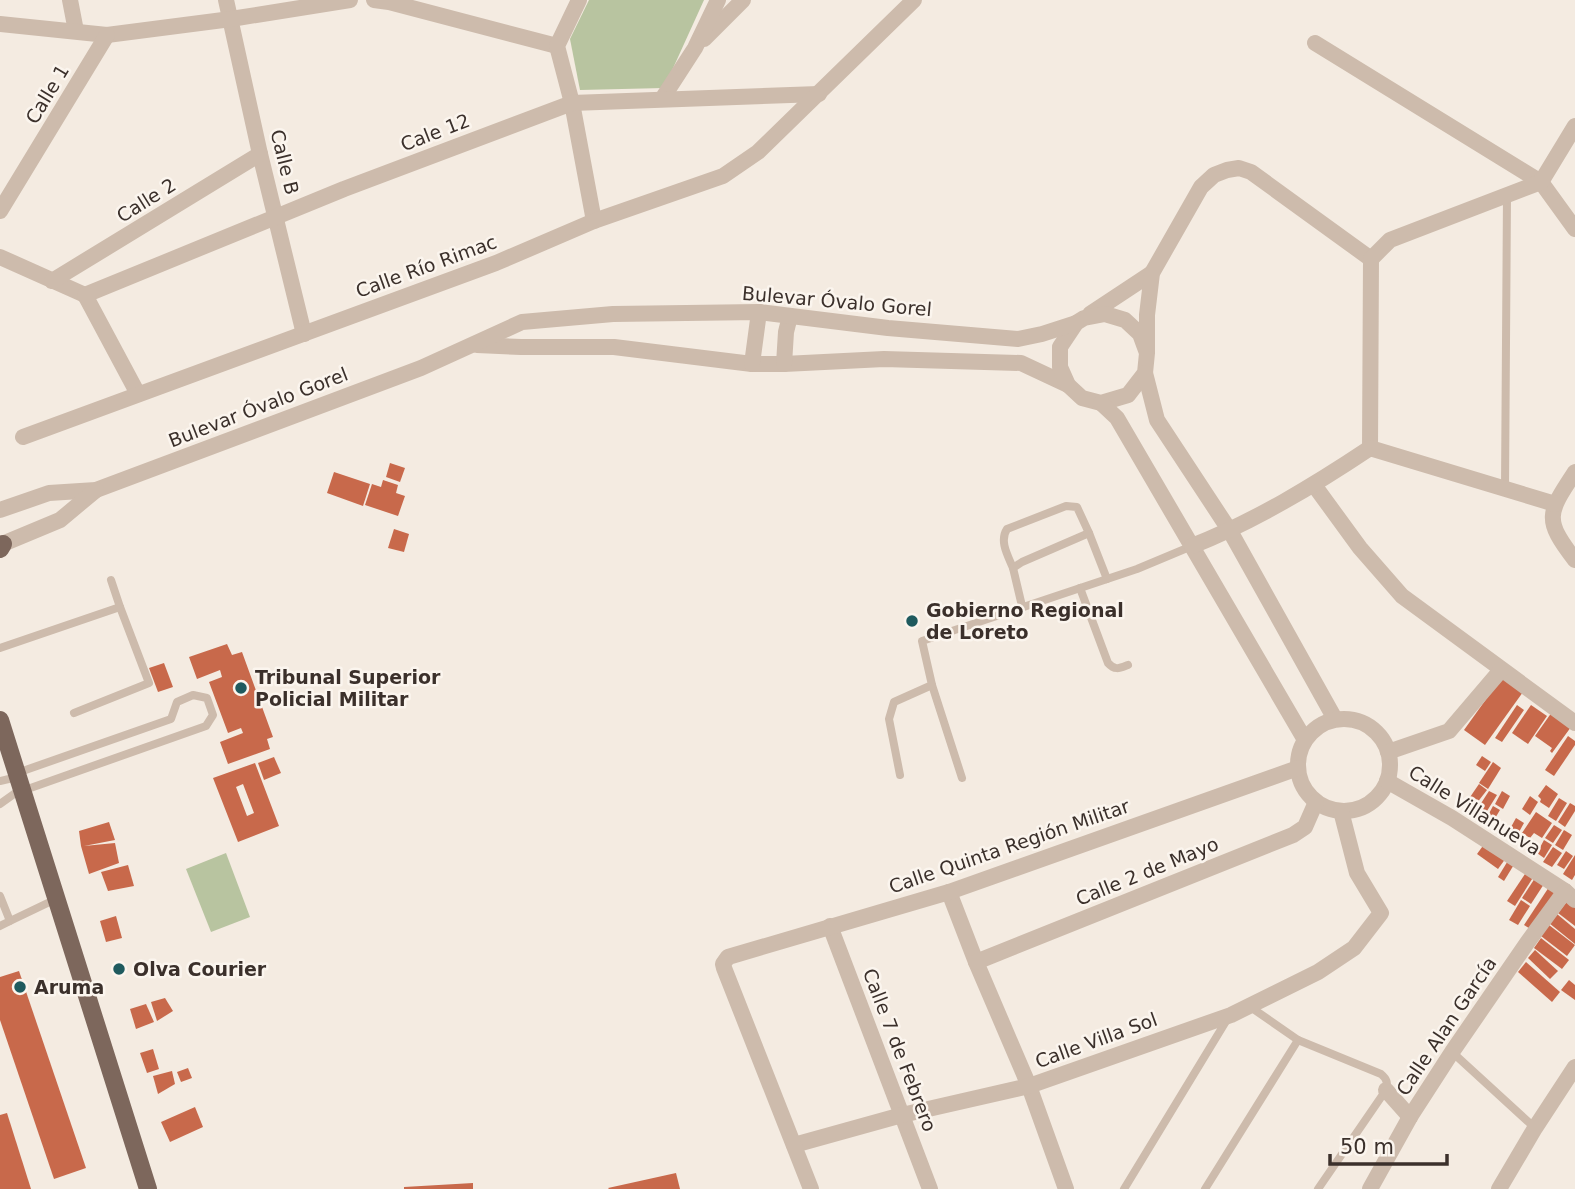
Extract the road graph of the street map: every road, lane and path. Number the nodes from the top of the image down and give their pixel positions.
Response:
1 (70, 0) edge
2 (226, 0) edge
3 (350, 0) edge
4 (579, 0) edge
5 (718, 0) edge
6 (743, 0) edge
7 (914, 0) edge
8 (384, 1) edge
9 (231, 19) junction
10 (0, 24) edge
11 (76, 31) junction
12 (107, 35) junction
13 (1315, 43) dead end
14 (557, 46) junction
15 (695, 48) junction
16 (819, 94) junction
17 (662, 99) junction
18 (572, 103) junction
19 (1575, 126) edge
20 (260, 154) junction
21 (1541, 182) junction
22 (1507, 196) junction
23 (0, 211) edge
24 (276, 217) junction
25 (594, 222) junction
26 (1575, 229) edge
27 (0, 257) edge
28 (1371, 259) junction
29 (1152, 273) junction
30 (52, 281) junction
31 (85, 295) junction
32 (759, 312) junction
33 (790, 316) junction
34 (1080, 320) junction
35 (304, 334) junction
36 (472, 344) junction
37 (1147, 353) junction
38 (752, 363) junction
39 (784, 364) junction
40 (1145, 373) junction
41 (1068, 385) junction
42 (138, 394) junction
43 (1101, 402) junction
44 (23, 437) dead end
45 (1370, 448) junction
46 (1575, 472) edge
47 (1314, 485) junction
48 (1505, 488) junction
49 (96, 490) junction
50 (1555, 504) junction
51 (0, 510) edge
52 (1230, 531) junction
53 (1088, 533) junction
54 (1, 546) edge
55 (1192, 546) junction
56 (1575, 560) edge
57 (1013, 568) junction
58 (1107, 579) junction
59 (111, 580) dead end
60 (1080, 588) junction
61 (1022, 606) junction
62 (120, 607) junction
63 (0, 648) edge
64 (1129, 665) dead end
65 (1501, 670) junction
66 (932, 684) junction
67 (74, 713) dead end
68 (1335, 719) junction
69 (0, 720) edge
70 (1575, 723) edge
71 (1305, 740) junction
72 (1388, 752) junction
73 (1298, 768) junction
74 (900, 775) dead end
75 (962, 778) dead end
76 (1387, 781) junction
77 (15, 782) edge
78 (1317, 802) junction
79 (0, 804) edge
80 (1341, 811) junction
81 (949, 892) junction
82 (1570, 895) edge
83 (0, 896) edge
84 (56, 899) junction
85 (10, 921) junction
86 (0, 926) edge
87 (830, 926) junction
88 (976, 962) junction
89 (1249, 1006) junction
90 (1231, 1014) junction
91 (1298, 1040) junction
92 (1452, 1052) junction
93 (1575, 1067) edge
94 (1029, 1086) junction
95 (1386, 1090) junction
96 (902, 1115) junction
97 (1410, 1117) junction
98 (1535, 1128) junction
99 (794, 1145) junction
100 (148, 1189) edge
101 (811, 1189) edge
102 (930, 1189) edge
103 (1066, 1189) edge
104 (1124, 1189) edge
105 (1205, 1189) edge
106 (1318, 1189) edge
107 (1370, 1189) edge
108 (1499, 1189) edge

1 - 11 street
2 - 9 street, Calle B
3 - 9 street
4 - 14 street
5 - 15 street
6 - 15 street
7 - 16 street, Calle Río Rimac
8 - 14 street
9 - 12 street
9 - 20 street, Calle B
10 - 11 street
11 - 12 street
12 - 23 street, Calle 1
13 - 21 street
14 - 18 street
15 - 17 street
16 - 17 street, Cale 12
16 - 25 street, Calle Río Rimac
17 - 18 street, Cale 12
18 - 24 street, Cale 12
18 - 25 street
19 - 21 street
20 - 24 street, Calle B
20 - 30 street, Calle 2
21 - 22 street
21 - 26 street
22 - 28 street
22 - 48 lane
24 - 31 street, Cale 12
24 - 35 street, Calle B
25 - 35 street, Calle Río Rimac
27 - 30 street
28 - 29 street
28 - 45 street
29 - 34 street
29 - 37 street
30 - 31 street
31 - 42 street
32 - 33 street, Bulevar Óvalo Gorel
32 - 36 street, Bulevar Óvalo Gorel
32 - 38 street
33 - 34 street, Bulevar Óvalo Gorel
33 - 39 street
34 - 37 street, Bulevar Óvalo Gorel
34 - 41 street
35 - 42 street, Calle Río Rimac
36 - 38 street, Bulevar Óvalo Gorel
36 - 49 street, Bulevar Óvalo Gorel
37 - 40 street
38 - 39 street, Bulevar Óvalo Gorel
39 - 41 street, Bulevar Óvalo Gorel
40 - 43 street
40 - 52 street
41 - 43 street, Bulevar Óvalo Gorel
42 - 44 street, Calle Río Rimac
43 - 55 street, Bulevar Óvalo Gorel
45 - 47 street
45 - 48 street
46 - 50 street
47 - 52 street
47 - 65 street
48 - 50 street
49 - 51 street, Bulevar Óvalo Gorel
49 - 54 street, Bulevar Óvalo Gorel
50 - 56 street
52 - 55 street
52 - 68 street
53 - 57 lane
53 - 57 lane
53 - 58 lane
55 - 58 lane
55 - 71 street, Bulevar Óvalo Gorel
57 - 61 lane
58 - 60 lane
59 - 62 lane
60 - 61 lane
60 - 64 lane
61 - 66 lane
62 - 63 lane
62 - 67 lane
65 - 70 street
65 - 72 street
66 - 74 lane
66 - 75 lane
68 - 71 street
68 - 72 street
69 - 77 main road
71 - 73 street
72 - 76 street
73 - 78 street
73 - 81 street, Calle Quinta Región Militar
76 - 80 street
76 - 82 street, Calle Villanueva
77 - 77 lane
77 - 79 lane
77 - 84 main road
78 - 80 street
78 - 88 street, Calle 2 de Mayo
80 - 89 street, Calle Villa Sol
81 - 87 street, Calle Quinta Región Militar
81 - 88 street
82 - 92 street, Calle Alan García
83 - 85 lane
84 - 85 lane
84 - 100 main road
85 - 86 lane
87 - 96 street, Calle 7 de Febrero
87 - 99 street, Calle Quinta Región Militar
88 - 94 street
89 - 90 street, Calle Villa Sol
89 - 91 lane
90 - 94 street, Calle Villa Sol
90 - 104 lane
91 - 95 lane
91 - 105 lane
92 - 97 street, Calle Alan García
92 - 98 lane
93 - 98 street
94 - 96 street, Calle Villa Sol
94 - 103 street
95 - 97 street
95 - 106 lane
96 - 99 street, Calle Villa Sol
96 - 102 street, Calle 7 de Febrero
97 - 107 street, Calle Alan García
98 - 108 street
99 - 101 street

